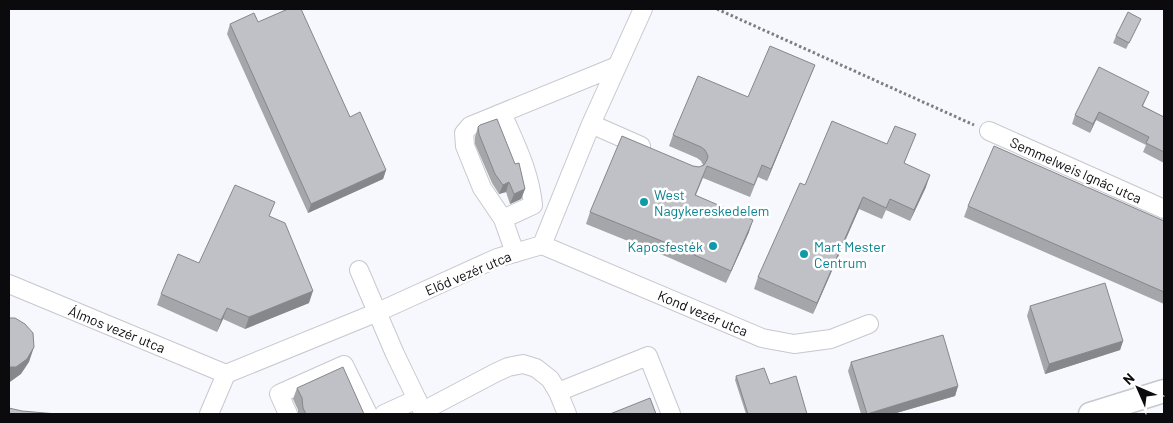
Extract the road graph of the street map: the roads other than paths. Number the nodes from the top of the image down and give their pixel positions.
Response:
1 (642, 9) edge
2 (617, 66) junction
3 (502, 113) junction
4 (591, 124) junction
5 (988, 131) road end
6 (659, 153) edge
7 (1164, 209) edge
8 (503, 219) junction
9 (542, 245) junction
10 (515, 253) junction
11 (359, 270) dead end
12 (9, 284) edge
13 (378, 312) junction
14 (869, 324) dead end
15 (226, 374) junction
16 (1164, 391) edge
17 (558, 392) junction
18 (421, 408) edge
19 (209, 414) edge
20 (288, 414) edge
21 (368, 414) edge
22 (384, 414) edge
23 (567, 414) edge
24 (671, 414) edge
25 (1090, 414) edge

1 - 2 street
2 - 3 street
2 - 4 street
3 - 8 street
3 - 8 street
4 - 6 street
4 - 9 street
5 - 7 street, Semmelweis Ignác utca
8 - 10 street
9 - 10 street, Előd vezér utca
9 - 14 street, Kond vezér utca
10 - 13 street, Előd vezér utca
11 - 13 street
12 - 15 street, Álmos vezér utca
13 - 15 street, Előd vezér utca
13 - 18 street
15 - 19 street
16 - 25 main road
17 - 18 street
17 - 23 street
17 - 24 street
18 - 22 street
20 - 21 street

